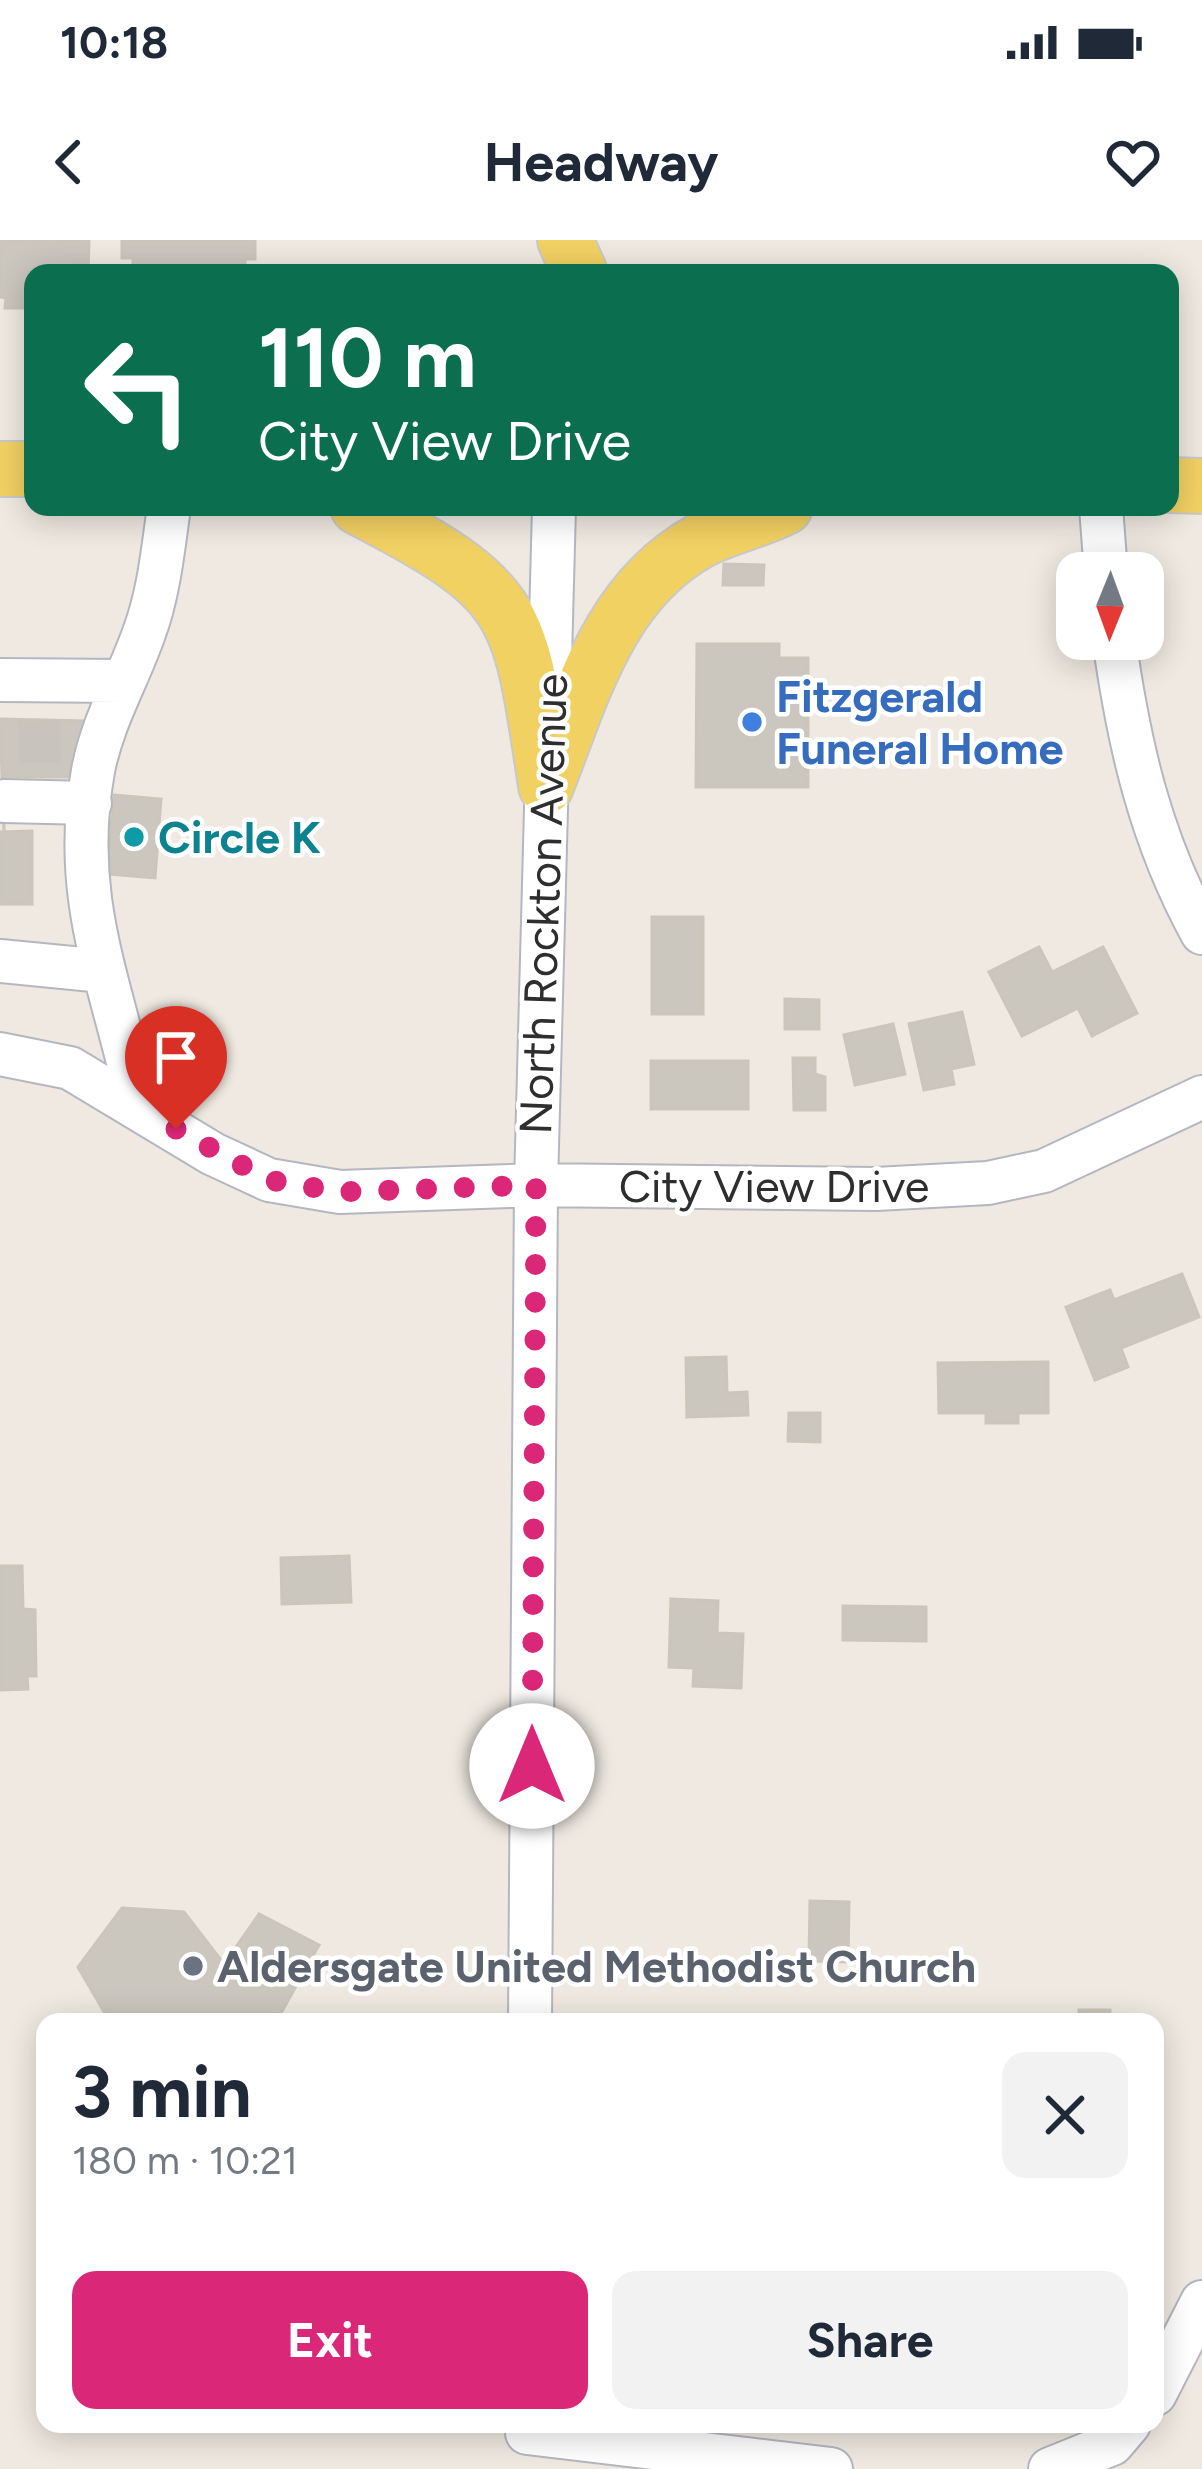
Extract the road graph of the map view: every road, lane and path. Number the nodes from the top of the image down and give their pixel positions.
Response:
1 (167, 516) edge
2 (375, 516) edge
3 (554, 516) edge
4 (762, 516) edge
5 (1102, 516) edge
6 (1104, 552) edge
7 (1117, 660) edge
8 (122, 681) junction
9 (26, 694) edge
10 (546, 786) junction
11 (28, 793) dead end
12 (90, 803) junction
13 (1202, 933) edge
14 (0, 961) edge
15 (103, 971) junction
16 (0, 1054) edge
17 (1202, 1097) edge
18 (138, 1104) junction
19 (536, 1185) junction
20 (530, 2013) edge
21 (1202, 2302) edge
22 (1164, 2376) edge
23 (1121, 2433) edge
24 (527, 2442) edge
25 (832, 2469) edge
26 (1050, 2469) edge

1 - 8 street
2 - 10 main road
3 - 10 street, North Rockton Avenue
4 - 10 main road
5 - 6 street
7 - 13 street
8 - 9 street
8 - 12 street
10 - 19 street, North Rockton Avenue
11 - 12 street
12 - 15 street
14 - 15 street
15 - 18 street
16 - 18 street, City View Drive
17 - 19 street, City View Drive
18 - 19 street, City View Drive
19 - 20 street, North Rockton Avenue
21 - 22 street
23 - 26 street
24 - 25 street

